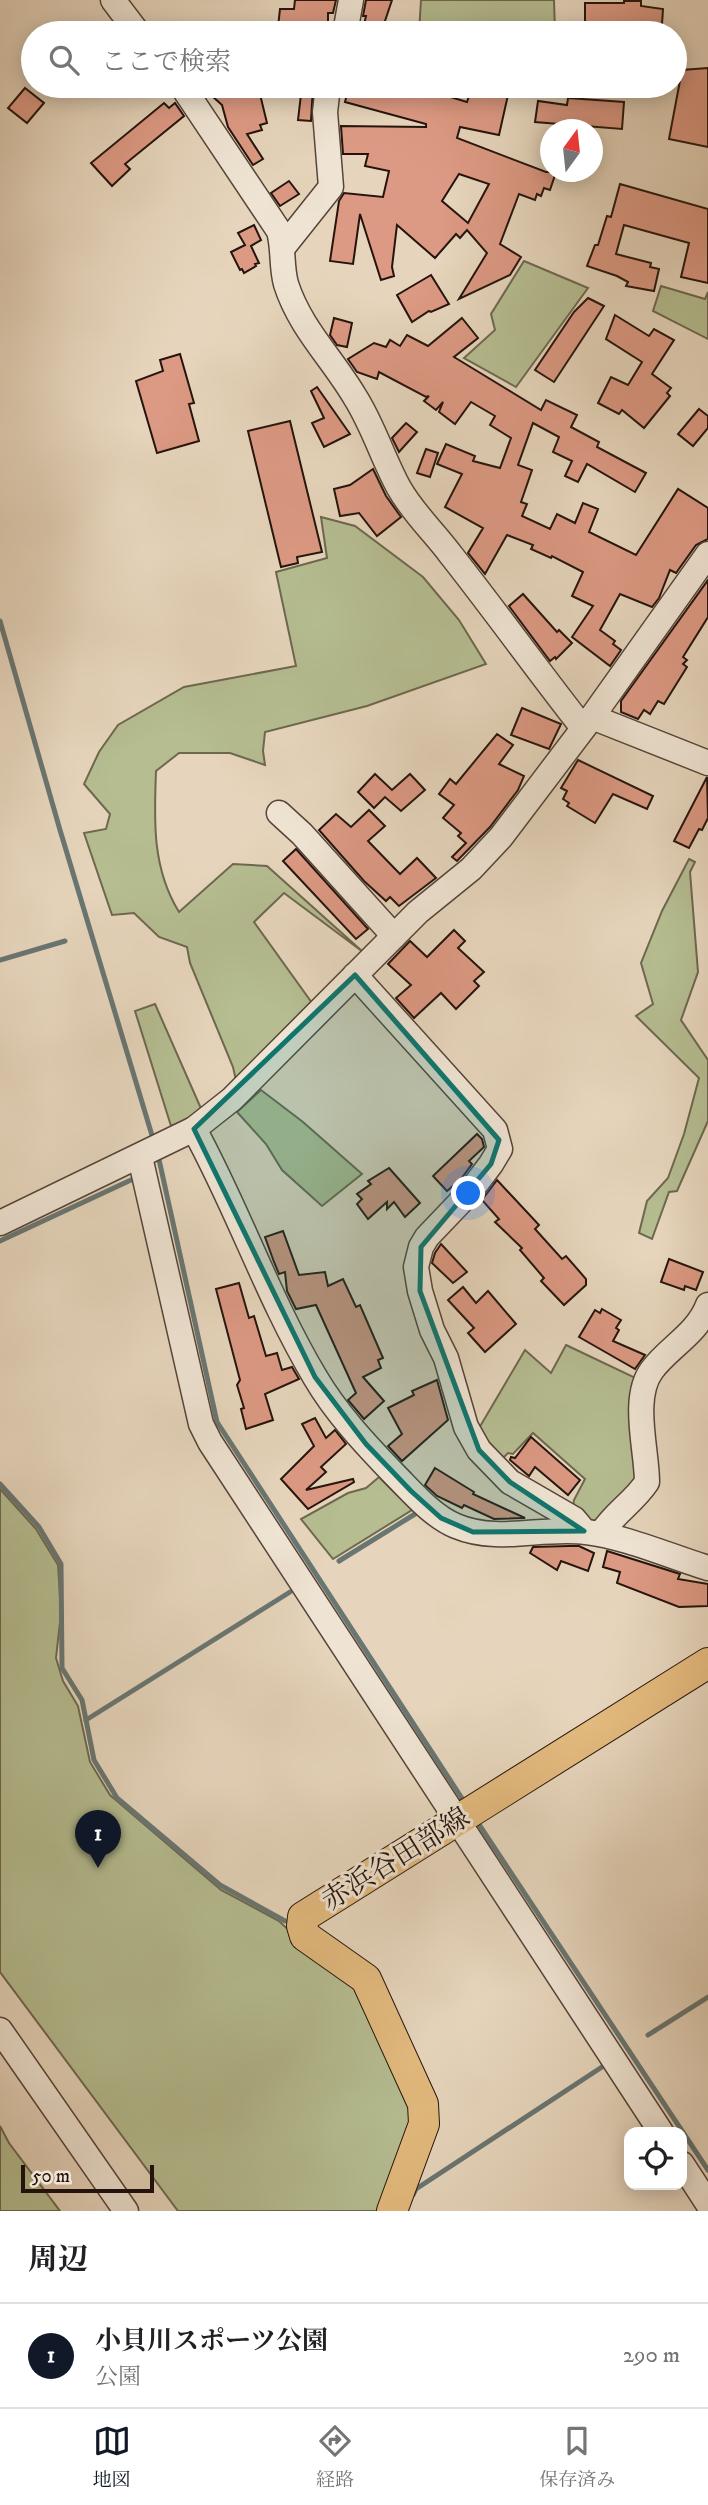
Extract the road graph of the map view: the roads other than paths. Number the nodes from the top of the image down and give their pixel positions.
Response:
1 (113, 0) edge
2 (351, 0) edge
3 (129, 21) edge
4 (347, 21) edge
5 (190, 98) edge
6 (327, 98) edge
7 (284, 246) junction
8 (708, 554) edge
9 (588, 723) junction
10 (708, 763) edge
11 (279, 813) dead end
12 (394, 936) junction
13 (355, 975) junction
14 (194, 1129) junction
15 (150, 1152) junction
16 (0, 1223) edge
17 (708, 1305) edge
18 (593, 1533) junction
19 (708, 1568) edge
20 (708, 1663) edge
21 (466, 1813) junction
22 (0, 2029) edge
23 (658, 2127) edge
24 (687, 2172) edge
25 (708, 2204) edge
26 (126, 2211) edge
27 (392, 2211) edge

1 - 3 street
2 - 4 street
5 - 7 street
6 - 7 street
7 - 9 street
8 - 9 street
9 - 10 street
9 - 12 street
11 - 12 street
12 - 13 street
13 - 14 street
13 - 18 street
14 - 15 street
14 - 18 street
15 - 16 street
15 - 21 street
17 - 18 street
18 - 19 street
20 - 21 main road, 赤浜谷田部線
21 - 23 street
21 - 27 main road, 赤浜谷田部線
22 - 26 street
24 - 25 street

